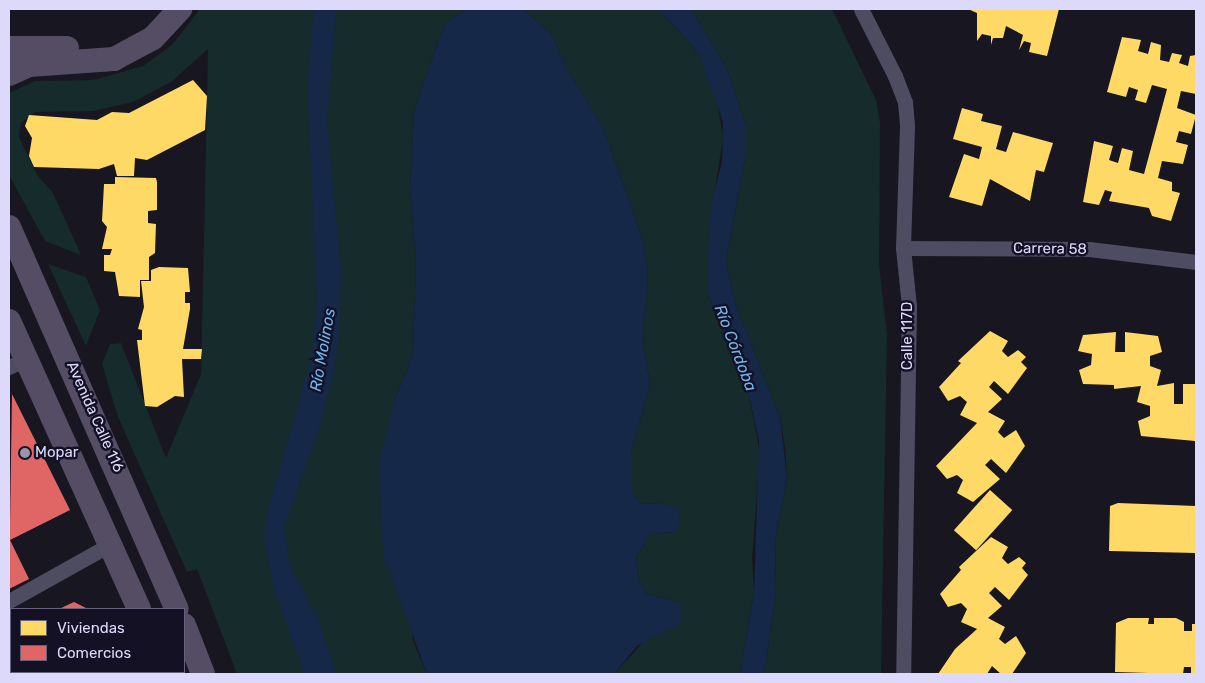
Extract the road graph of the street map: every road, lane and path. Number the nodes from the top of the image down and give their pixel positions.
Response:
1 (164, 9) edge
2 (180, 9) edge
3 (861, 9) edge
4 (9, 48) edge
5 (9, 74) edge
6 (9, 227) edge
7 (904, 248) junction
8 (1196, 262) edge
9 (9, 320) edge
10 (18, 363) edge
11 (111, 544) junction
12 (9, 601) edge
13 (127, 608) edge
14 (139, 608) edge
15 (177, 608) edge
16 (185, 628) edge
17 (203, 674) edge
18 (903, 674) edge

1 - 4 main road
2 - 5 main road
3 - 7 street, Calle 117D
6 - 15 main road, Avenida Calle 116
7 - 8 street, Carrera 58
7 - 18 street, Calle 117D
9 - 10 main road
10 - 11 main road
11 - 12 street
11 - 13 main road
11 - 14 main road
16 - 17 main road

